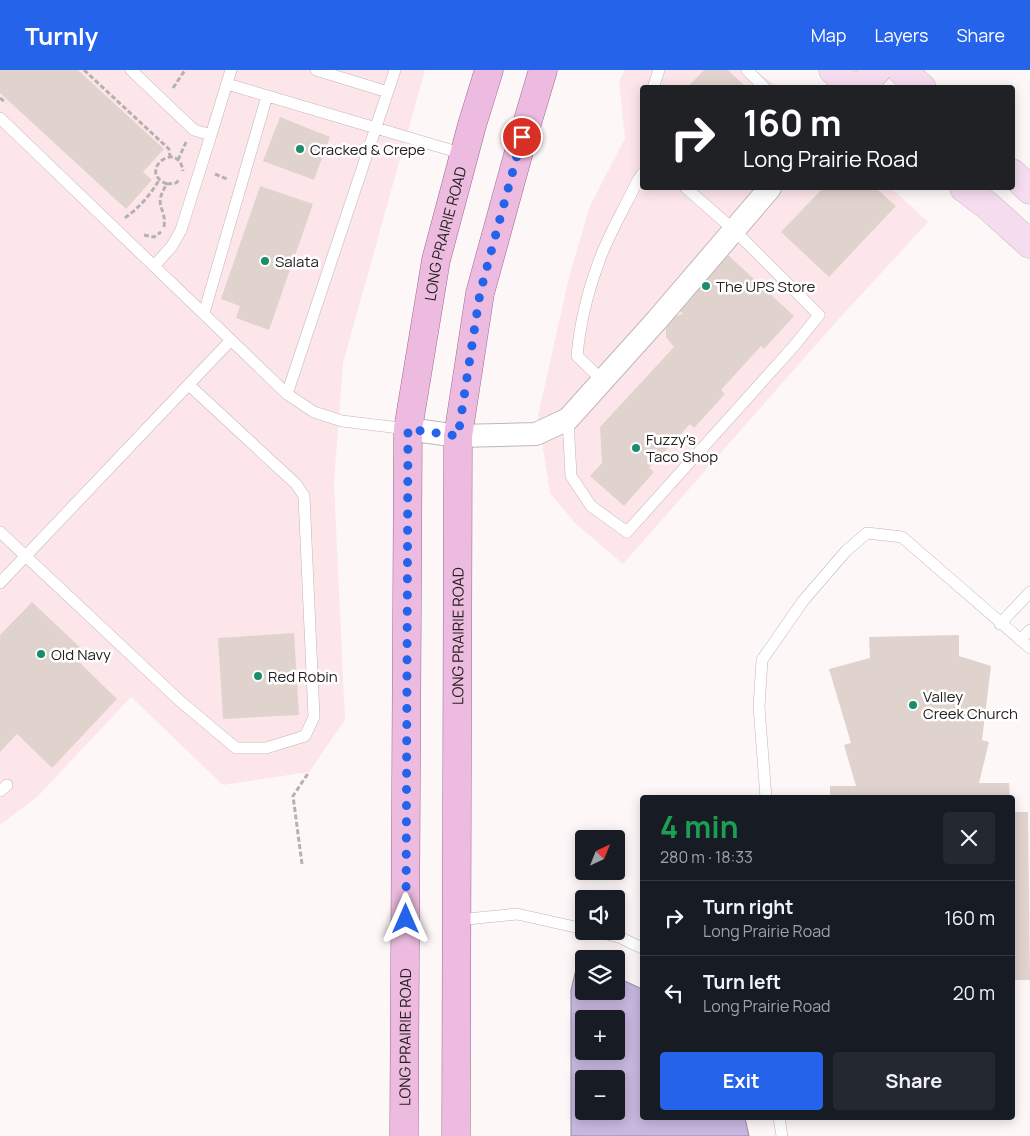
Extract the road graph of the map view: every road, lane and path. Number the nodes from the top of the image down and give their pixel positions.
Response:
1 (84, 70) edge
2 (131, 70) edge
3 (185, 70) edge
4 (231, 70) edge
5 (316, 70) edge
6 (395, 70) edge
7 (489, 70) edge
8 (543, 70) edge
9 (659, 70) edge
10 (747, 70) edge
11 (834, 70) edge
12 (876, 70) edge
13 (901, 70) edge
14 (227, 84) junction
15 (654, 85) edge
16 (762, 85) edge
17 (849, 85) edge
18 (863, 85) edge
19 (918, 85) edge
20 (388, 92) junction
21 (267, 96) junction
22 (162, 101) junction
23 (0, 118) edge
24 (376, 128) junction
25 (211, 135) junction
26 (464, 154) junction
27 (170, 157) junction
28 (181, 163) junction
29 (200, 169) junction
30 (1015, 176) edge
31 (640, 177) edge
32 (159, 180) junction
33 (242, 182) junction
34 (167, 184) junction
35 (688, 190) edge
36 (768, 190) edge
37 (967, 190) edge
38 (1030, 190) edge
39 (132, 223) dead end
40 (734, 230) junction
41 (143, 235) dead end
42 (1030, 244) edge
43 (155, 265) junction
44 (204, 313) junction
45 (230, 340) junction
46 (603, 381) junction
47 (189, 385) junction
48 (287, 394) junction
49 (568, 419) junction
50 (408, 429) junction
51 (458, 436) junction
52 (0, 532) edge
53 (24, 556) junction
54 (0, 583) edge
55 (1030, 592) edge
56 (1000, 624) junction
57 (1030, 630) edge
58 (1020, 640) junction
59 (1030, 648) edge
60 (309, 772) dead end
61 (766, 795) edge
62 (302, 864) dead end
63 (457, 920) junction
64 (575, 927) edge
65 (625, 940) edge
66 (640, 947) edge
67 (779, 1120) edge
68 (404, 1136) edge
69 (456, 1136) edge
70 (782, 1136) edge

1 - 27 path
2 - 22 lane
3 - 22 path
4 - 14 lane
5 - 20 lane
6 - 20 lane
7 - 26 main road, LONG PRAIRIE ROAD
8 - 51 main road, LONG PRAIRIE ROAD
9 - 15 lane
10 - 16 lane
11 - 17 main road
12 - 18 main road
13 - 19 main road
14 - 21 lane
14 - 25 lane
20 - 24 lane
21 - 24 lane
21 - 33 lane
22 - 25 lane
23 - 43 lane
24 - 26 lane
24 - 48 lane
25 - 29 lane
26 - 50 main road, LONG PRAIRIE ROAD
27 - 28 path
27 - 32 path
28 - 29 path
28 - 34 path
29 - 33 path
29 - 43 lane
30 - 38 main road
31 - 46 lane
32 - 34 path
32 - 39 path
33 - 44 lane
34 - 41 path
35 - 40 lane
36 - 40 street
37 - 42 main road
40 - 46 street
40 - 49 lane
43 - 44 lane
44 - 45 lane
45 - 47 lane
45 - 48 lane
46 - 49 street
47 - 53 lane
47 - 53 lane
48 - 50 lane
49 - 51 street
50 - 51 street
50 - 68 main road, LONG PRAIRIE ROAD
51 - 63 main road, LONG PRAIRIE ROAD
52 - 53 lane
53 - 54 lane
55 - 56 lane
56 - 58 lane
56 - 61 lane
57 - 58 lane
58 - 59 lane
60 - 62 path
63 - 64 lane
63 - 69 main road, LONG PRAIRIE ROAD
65 - 66 lane
67 - 70 lane

